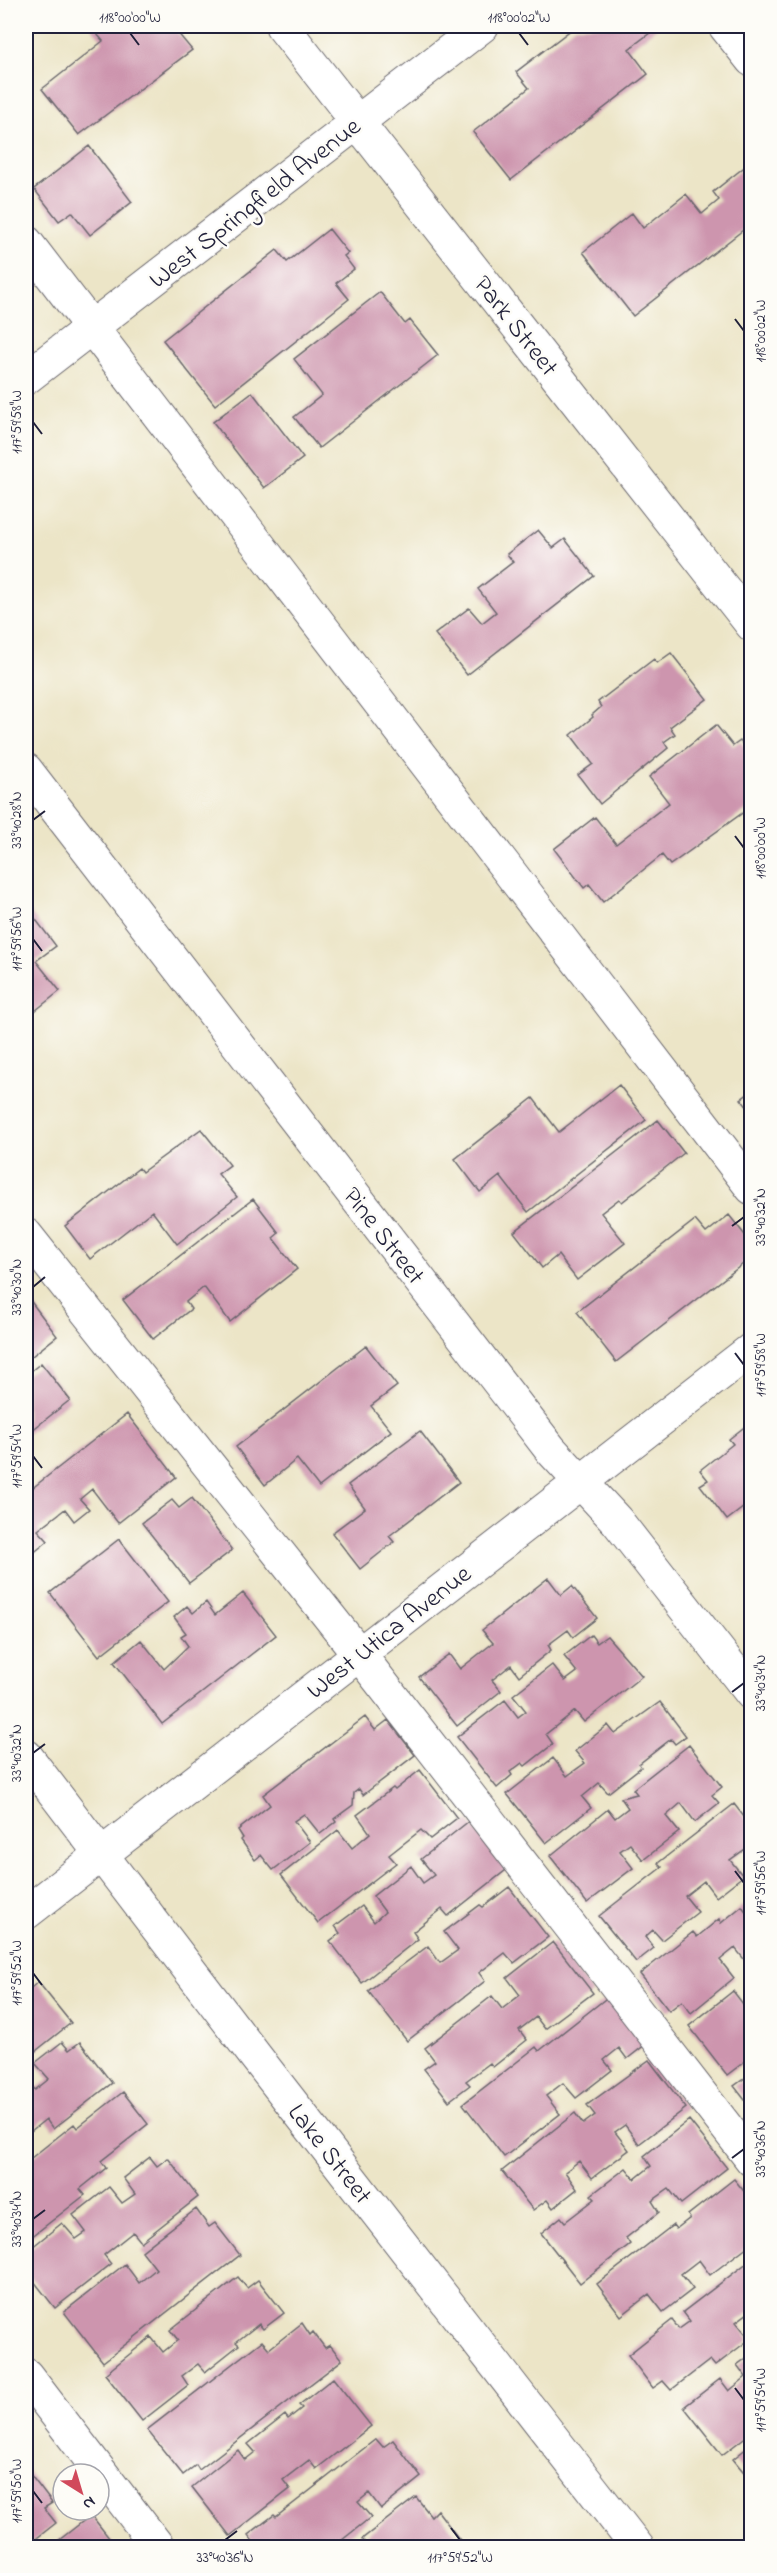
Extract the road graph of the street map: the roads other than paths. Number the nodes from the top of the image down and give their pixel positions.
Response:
1 (282, 26) edge
2 (482, 26) edge
3 (725, 26) edge
4 (752, 60) edge
5 (356, 122) junction
6 (26, 242) edge
7 (91, 328) junction
8 (26, 378) edge
9 (752, 625) edge
10 (26, 770) edge
11 (752, 1188) edge
12 (26, 1235) edge
13 (752, 1349) edge
14 (580, 1482) junction
15 (359, 1654) junction
16 (752, 1694) edge
17 (26, 1756) edge
18 (102, 1854) junction
19 (26, 1913) edge
20 (752, 2160) edge
21 (26, 2374) edge
22 (159, 2547) edge
23 (638, 2547) edge

1 - 5 street, Park Street
2 - 5 street, West Springfield Avenue
3 - 4 street
5 - 7 street, West Springfield Avenue
5 - 9 street, Park Street
6 - 7 street
7 - 8 street, West Springfield Avenue
7 - 11 street
10 - 14 street, Pine Street
12 - 15 street
13 - 14 street, West Utica Avenue
14 - 15 street, West Utica Avenue
14 - 16 street, Pine Street
15 - 18 street, West Utica Avenue
15 - 20 street
17 - 18 street, Lake Street
18 - 19 street, West Utica Avenue
18 - 23 street, Lake Street
21 - 22 street

